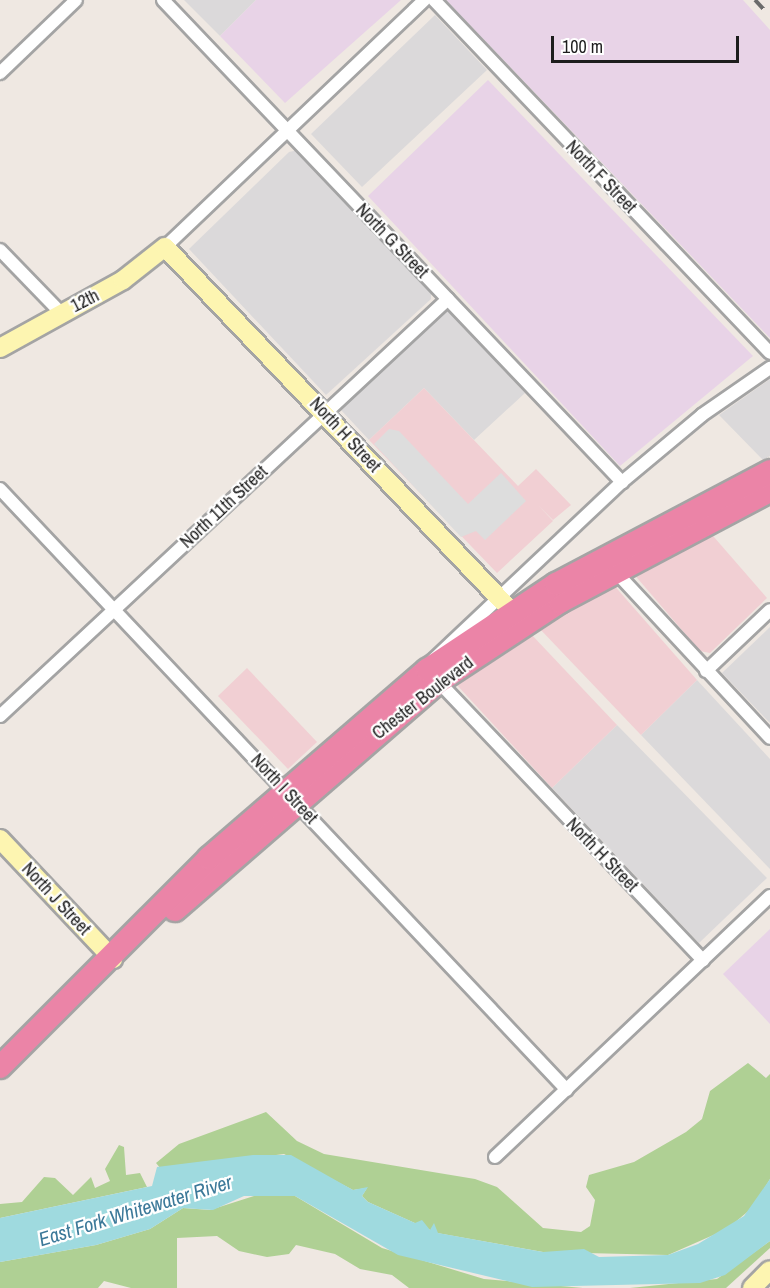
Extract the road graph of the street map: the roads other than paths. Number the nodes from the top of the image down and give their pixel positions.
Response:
1 (76, 0) edge
2 (163, 0) edge
3 (424, 0) edge
4 (434, 0) edge
5 (0, 73) edge
6 (286, 130) junction
7 (165, 247) junction
8 (0, 250) edge
9 (448, 299) junction
10 (61, 313) junction
11 (0, 348) edge
12 (770, 353) edge
13 (770, 368) edge
14 (324, 412) junction
15 (770, 471) edge
16 (622, 483) junction
17 (0, 489) edge
18 (770, 491) edge
19 (609, 565) junction
20 (496, 597) junction
21 (115, 610) junction
22 (770, 610) edge
23 (518, 618) junction
24 (706, 671) junction
25 (433, 676) junction
26 (0, 716) edge
27 (770, 738) edge
28 (291, 797) junction
29 (0, 839) edge
30 (770, 896) edge
31 (113, 959) junction
32 (703, 960) junction
33 (0, 1067) edge
34 (567, 1090) junction
35 (495, 1157) dead end
36 (770, 1270) edge
37 (752, 1288) edge

1 - 5 street
2 - 6 street, North G Street
3 - 6 street
4 - 12 street, North F Street
6 - 7 street
6 - 9 street, North G Street
7 - 10 street, 12th
7 - 14 street, North H Street
8 - 10 street
9 - 14 street, North 11th Street
9 - 16 street, North G Street
10 - 11 street, 12th
13 - 16 street, Chester Boulevard
14 - 20 street, North H Street
14 - 21 street, North 11th Street
15 - 19 highway, Chester Boulevard
16 - 20 street, Chester Boulevard
17 - 21 street, North I Street
18 - 19 highway, Chester Boulevard
19 - 23 highway, Chester Boulevard
19 - 24 street
20 - 23 street, North H Street
20 - 25 street, Chester Boulevard
21 - 26 street, North 11th Street
21 - 28 street, North I Street
22 - 24 street
23 - 25 highway, Chester Boulevard
24 - 27 street
25 - 28 highway, Chester Boulevard
25 - 32 street, North H Street
28 - 31 highway, Chester Boulevard
28 - 34 street, North I Street
29 - 31 street, North J Street
30 - 32 street
31 - 33 highway, Chester Boulevard
32 - 34 street
34 - 35 street
36 - 37 street

